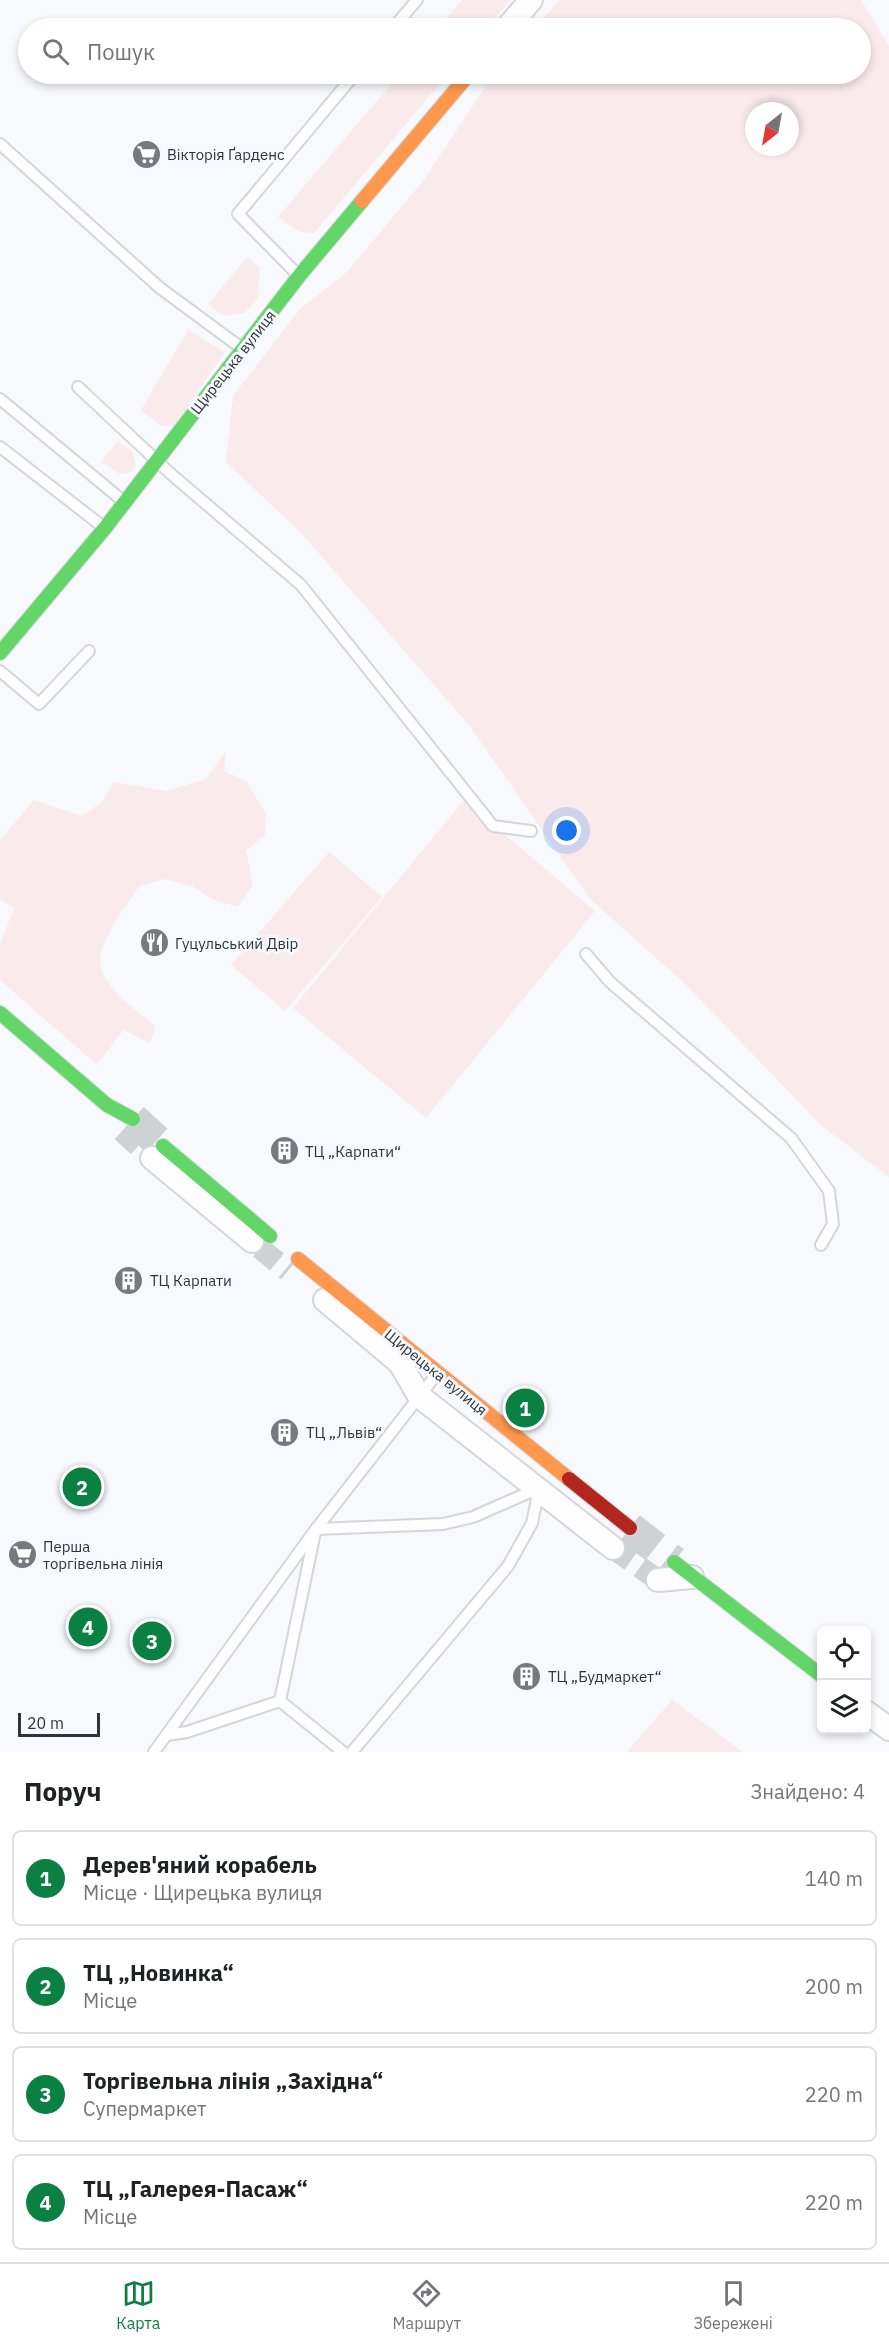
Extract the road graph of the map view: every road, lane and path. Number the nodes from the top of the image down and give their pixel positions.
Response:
1 (417, 0) edge
2 (531, 0) edge
3 (402, 18) edge
4 (516, 18) edge
5 (348, 84) edge
6 (461, 84) edge
7 (0, 144) edge
8 (299, 276) junction
9 (242, 349) junction
10 (78, 387) dead end
11 (0, 399) edge
12 (0, 447) edge
13 (157, 458) junction
14 (123, 502) junction
15 (105, 528) junction
16 (89, 651) dead end
17 (0, 652) edge
18 (0, 671) edge
19 (531, 831) dead end
20 (586, 954) dead end
21 (0, 1013) edge
22 (106, 1105) joint
23 (127, 1125) tunnel mouth
24 (157, 1152) tunnel mouth
25 (265, 1242) tunnel mouth
26 (821, 1245) dead end
27 (300, 1270) joint
28 (437, 1373) junction
29 (419, 1396) junction
30 (542, 1475) junction
31 (630, 1528) tunnel mouth
32 (316, 1529) junction
33 (613, 1548) tunnel mouth
34 (674, 1562) tunnel mouth
35 (692, 1577) junction
36 (658, 1580) tunnel mouth
37 (817, 1672) edge
38 (280, 1701) junction
39 (871, 1715) edge
40 (889, 1729) edge
41 (167, 1735) junction
42 (154, 1752) edge
43 (343, 1752) edge
44 (352, 1752) edge

1 - 3 lane
2 - 4 street
5 - 8 lane
6 - 8 street, Щирецька вулиця
7 - 9 lane
8 - 9 street, Щирецька вулиця
9 - 13 street, Щирецька вулиця
10 - 13 lane
11 - 14 lane
12 - 15 lane
13 - 14 street, Щирецька вулиця
13 - 19 lane
14 - 15 street, Щирецька вулиця
15 - 17 street, Щирецька вулиця
16 - 18 lane
20 - 26 lane
21 - 22 street
22 - 23 street
24 - 25 street
27 - 28 street, Щирецька вулиця
27 - 29 street
28 - 29 lane
28 - 30 street, Щирецька вулиця
29 - 30 street
29 - 32 lane
30 - 31 street, Щирецька вулиця
30 - 32 lane
30 - 33 street
30 - 44 lane
32 - 38 lane
32 - 41 lane
34 - 35 street
35 - 36 street
35 - 37 street
38 - 41 lane
38 - 43 lane
39 - 40 street
41 - 42 lane

